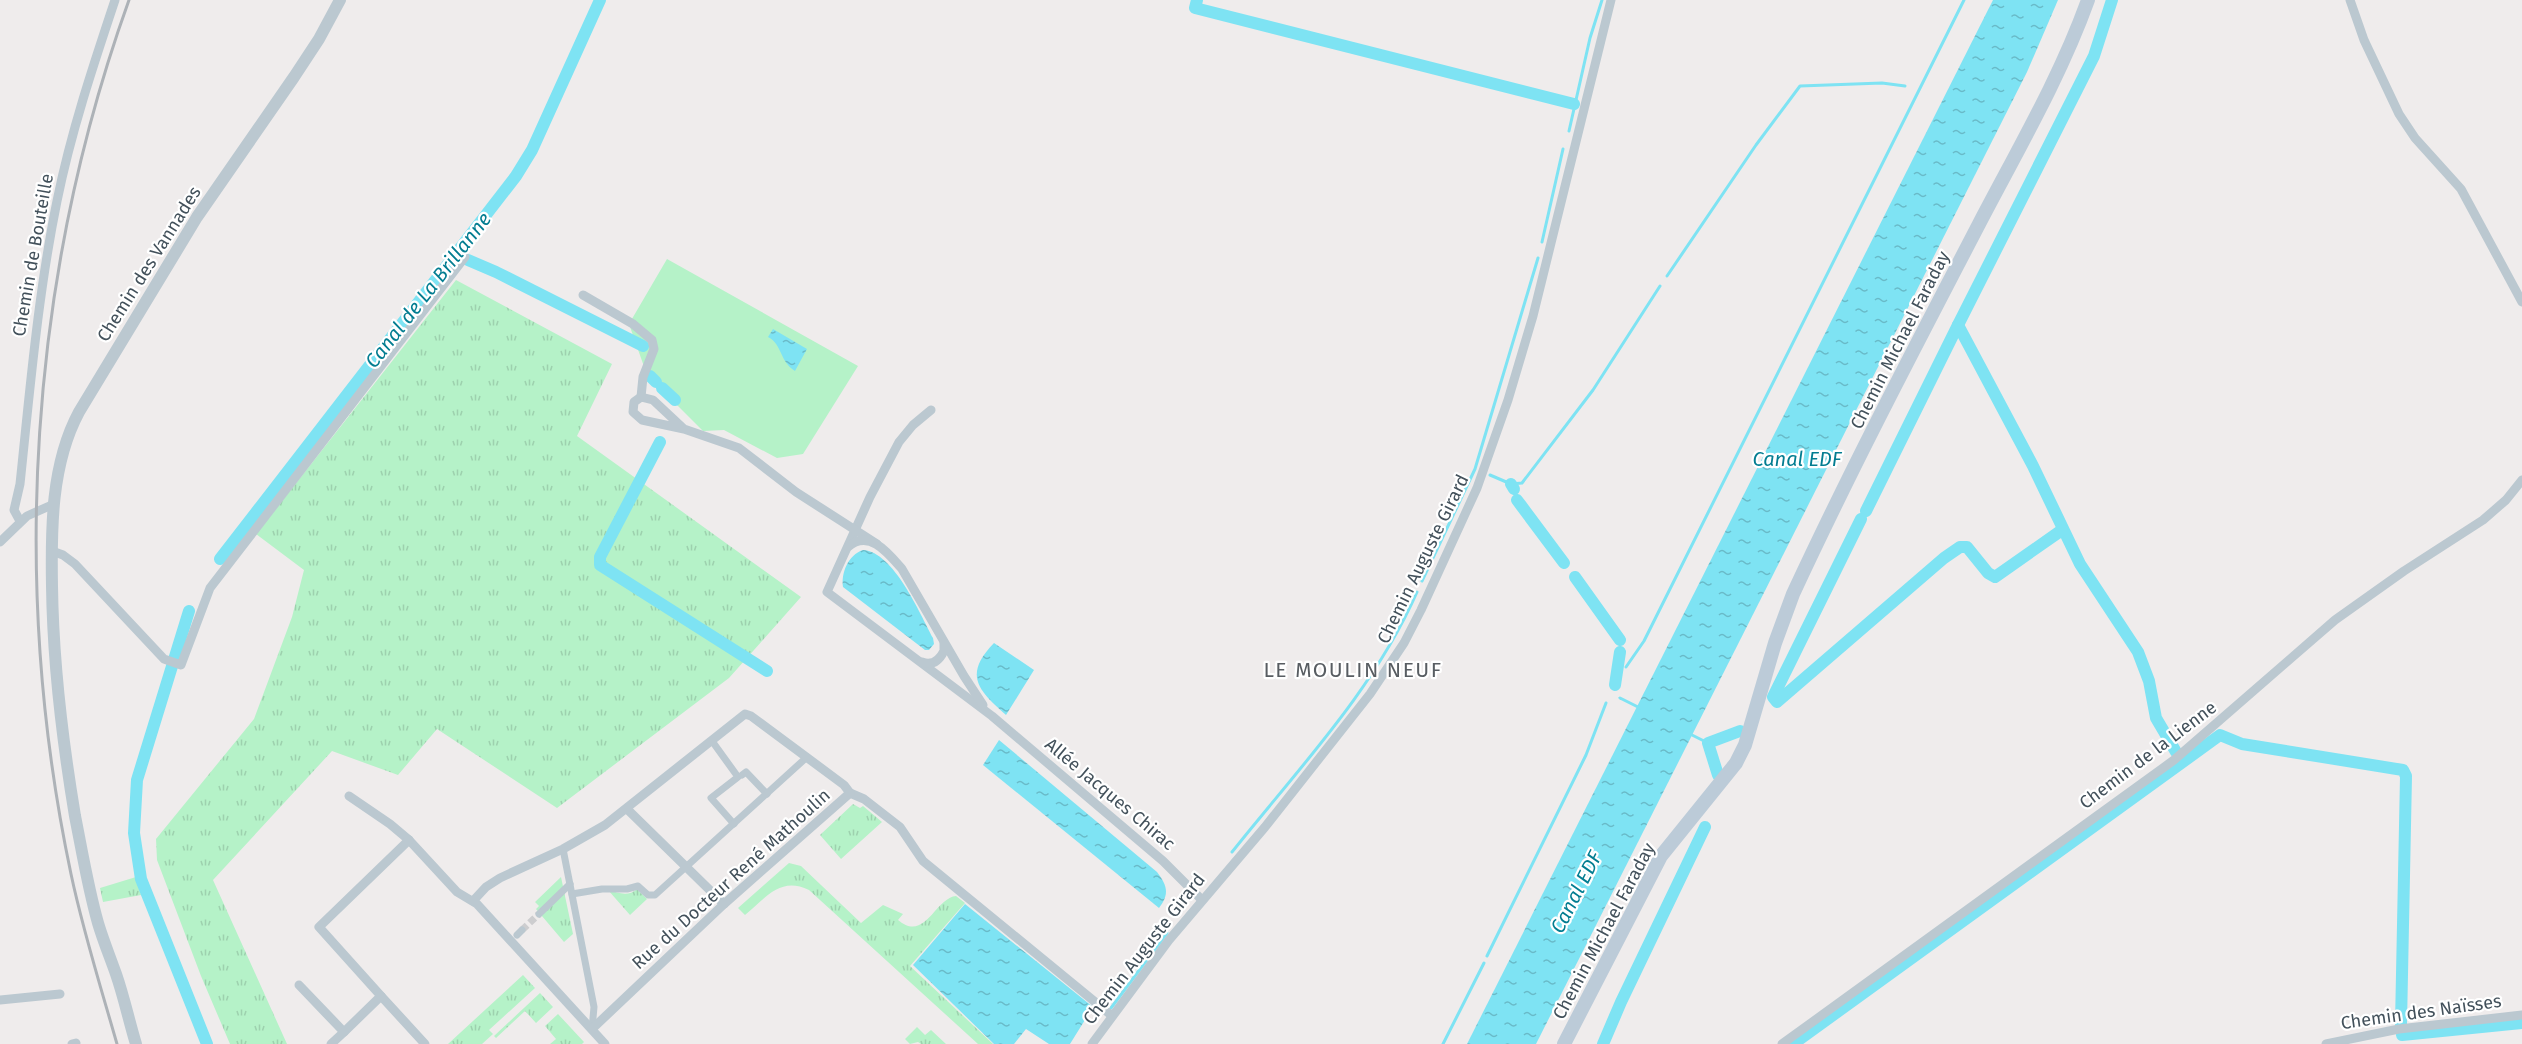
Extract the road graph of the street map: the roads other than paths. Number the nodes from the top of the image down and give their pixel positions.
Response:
1 (115, 0) edge
2 (340, 0) edge
3 (1611, 0) edge
4 (2088, 0) edge
5 (2350, 0) edge
6 (465, 257) dead end
7 (583, 296) dead end
8 (2522, 302) edge
9 (641, 397) junction
10 (931, 410) dead end
11 (684, 429) junction
12 (2522, 480) edge
13 (54, 504) junction
14 (20, 521) junction
15 (854, 530) junction
16 (0, 542) edge
17 (877, 544) junction
18 (52, 551) junction
19 (845, 553) junction
20 (944, 644) junction
21 (919, 661) junction
22 (992, 716) junction
23 (712, 741) junction
24 (807, 757) junction
25 (742, 775) dead end
26 (850, 793) junction
27 (767, 794) junction
28 (349, 796) dead end
29 (627, 809) junction
30 (734, 824) junction
31 (409, 840) junction
32 (563, 849) junction
33 (685, 866) junction
34 (570, 884) junction
35 (572, 894) junction
36 (1202, 900) junction
37 (473, 901) junction
38 (724, 904) junction
39 (539, 914) tunnel mouth
40 (299, 985) dead end
41 (60, 994) dead end
42 (381, 996) junction
43 (0, 1000) edge
44 (1111, 1015) junction
45 (2522, 1016) edge
46 (592, 1029) junction
47 (344, 1032) junction
48 (136, 1044) edge
49 (331, 1044) edge
50 (425, 1044) edge
51 (605, 1044) edge
52 (1092, 1044) edge
53 (1564, 1044) edge
54 (1782, 1044) edge
55 (2326, 1044) edge

1 - 14 street, Chemin de Bouteille
2 - 13 street, Chemin des Vannades
3 - 36 street, Chemin Auguste Girard
4 - 53 main road, Chemin Michael Faraday
5 - 8 street
6 - 18 street
7 - 9 street
9 - 11 street
9 - 11 street, Allée Jacques Chirac
10 - 15 street
11 - 15 street, Allée Jacques Chirac
12 - 54 street, Chemin de la Lienne
13 - 14 street
13 - 18 street, Chemin des Vannades
14 - 16 street
15 - 17 street, Allée Jacques Chirac
15 - 19 street
17 - 19 street
17 - 20 street, Allée Jacques Chirac
18 - 48 street, Chemin des Vannades
19 - 21 street, Allée Jacques Chirac
20 - 21 street
20 - 22 street, Allée Jacques Chirac
21 - 22 street, Allée Jacques Chirac
22 - 36 street, Allée Jacques Chirac
23 - 24 street
23 - 29 street
23 - 30 street
24 - 26 street
24 - 27 street
25 - 27 street
26 - 38 street, Rue du Docteur René Mathoulin
26 - 44 street, Rue du Docteur René Mathoulin
27 - 30 street
28 - 31 street
29 - 32 street
29 - 33 street
30 - 33 street
31 - 37 street
31 - 42 street
32 - 34 street
32 - 37 street
33 - 35 street
33 - 38 street
34 - 35 street
34 - 39 street
35 - 46 street
36 - 44 street, Chemin Auguste Girard
37 - 46 street
38 - 46 street, Rue du Docteur René Mathoulin
40 - 47 street
41 - 43 street
42 - 47 street
42 - 50 street
44 - 52 street, Chemin Auguste Girard
45 - 55 street, Chemin des Naïsses
46 - 51 street
47 - 49 street

